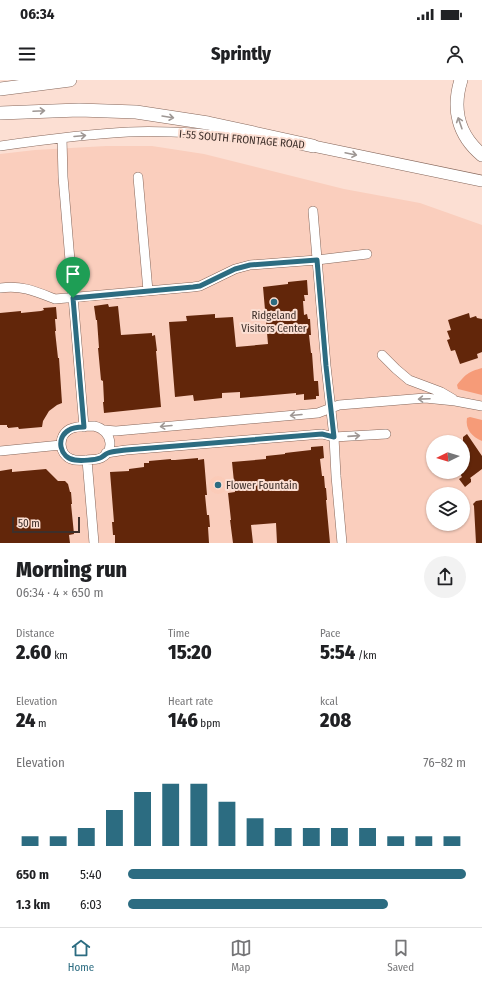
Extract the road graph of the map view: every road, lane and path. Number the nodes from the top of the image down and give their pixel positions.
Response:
1 (70, 80) edge
2 (461, 80) edge
3 (0, 89) edge
4 (0, 113) edge
5 (62, 138) junction
6 (0, 146) edge
7 (313, 146) junction
8 (482, 155) edge
9 (138, 177) dead end
10 (482, 181) edge
11 (313, 211) dead end
12 (367, 254) dead end
13 (317, 260) junction
14 (0, 288) edge
15 (148, 291) junction
16 (73, 298) junction
17 (382, 355) dead end
18 (456, 401) junction
19 (479, 406) edge
20 (331, 408) junction
21 (84, 427) junction
22 (104, 430) junction
23 (386, 434) dead end
24 (334, 437) junction
25 (61, 445) junction
26 (0, 451) edge
27 (106, 453) junction
28 (87, 460) junction
29 (94, 543) edge
30 (342, 543) edge

1 - 3 highway
8 -> 2 highway
4 -> 7 highway
5 - 6 street, I-55 SOUTH FRONTAGE ROAD
5 -> 7 street, I-55 SOUTH FRONTAGE ROAD
5 - 16 street
7 -> 10 main road, I-55 SOUTH FRONTAGE ROAD
9 - 15 street
11 - 13 street
12 - 13 street
13 - 15 street
13 - 20 street
14 - 16 street
15 - 16 street
16 - 21 street
17 - 18 street
18 - 19 street
18 -> 20 street
20 -> 22 street
20 - 24 street
21 - 22 street
21 - 25 street
22 - 27 street
24 -> 23 street
24 - 27 street
24 - 30 street
25 - 26 street
25 - 28 street
27 - 28 street
28 - 29 street

